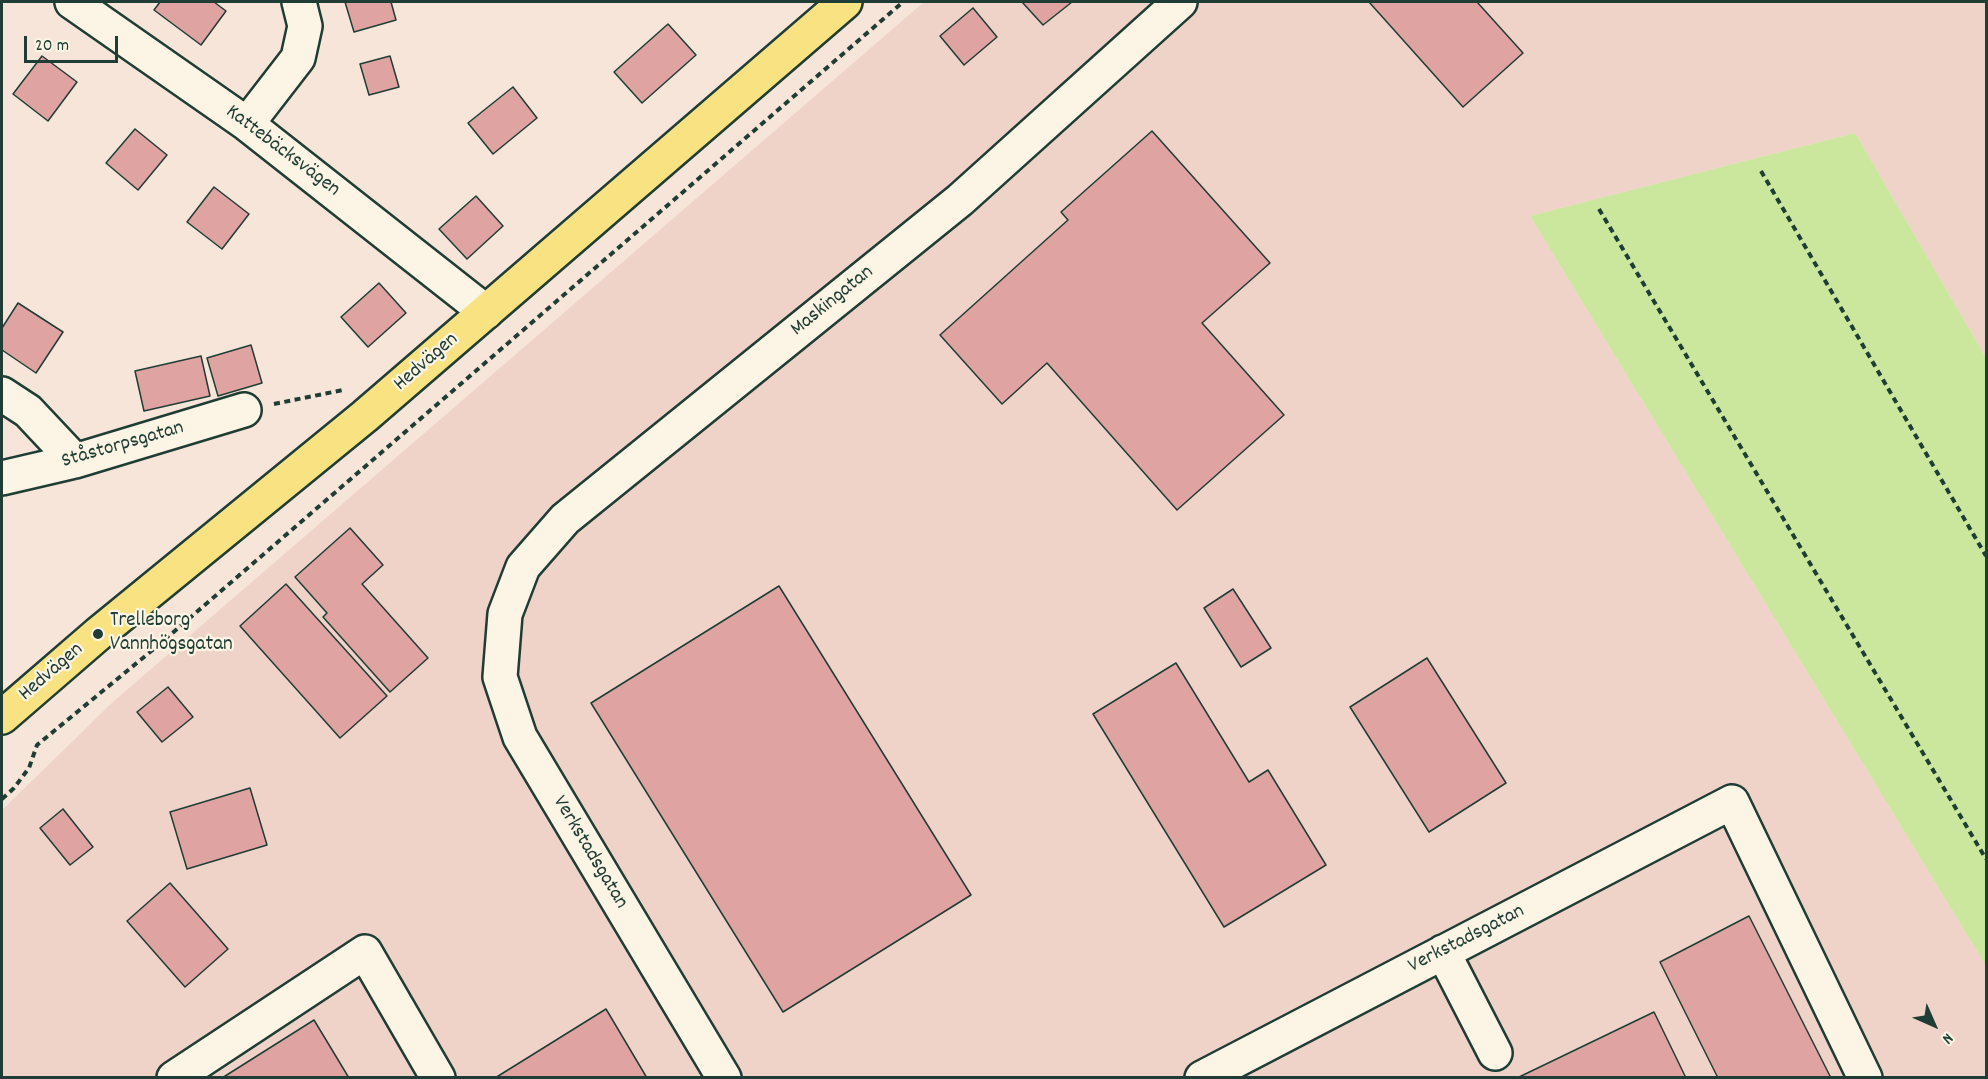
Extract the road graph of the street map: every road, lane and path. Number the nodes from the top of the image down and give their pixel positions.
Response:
1 (72, 2) edge
2 (299, 2) edge
3 (844, 2) edge
4 (903, 2) edge
5 (1180, 2) edge
6 (247, 123) junction
7 (1761, 171) dead end
8 (1599, 209) dead end
9 (486, 312) junction
10 (347, 389) dead end
11 (2, 394) edge
12 (244, 410) joint
13 (75, 461) junction
14 (2, 478) edge
15 (1986, 556) edge
16 (505, 614) joint
17 (2, 717) edge
18 (2, 799) edge
19 (1986, 859) edge
20 (1443, 952) junction
21 (1495, 1053) dead end
22 (174, 1077) edge
23 (438, 1077) edge
24 (723, 1077) edge
25 (1202, 1077) edge
26 (1865, 1077) edge

1 - 6 street, Kattebäcksvägen
2 - 6 street
3 - 9 main road, Hedvägen
4 - 18 path
5 - 16 street, Maskingatan
6 - 9 street, Kattebäcksvägen
7 - 15 path
8 - 19 path
9 - 17 main road, Hedvägen
10 - 12 path
11 - 13 street
12 - 13 street, Ståstorpsgatan
13 - 14 street, Ståstorpsgatan
16 - 24 street, Verkstadsgatan
20 - 21 street
20 - 25 street, Verkstadsgatan
20 - 26 street, Verkstadsgatan
22 - 23 street

